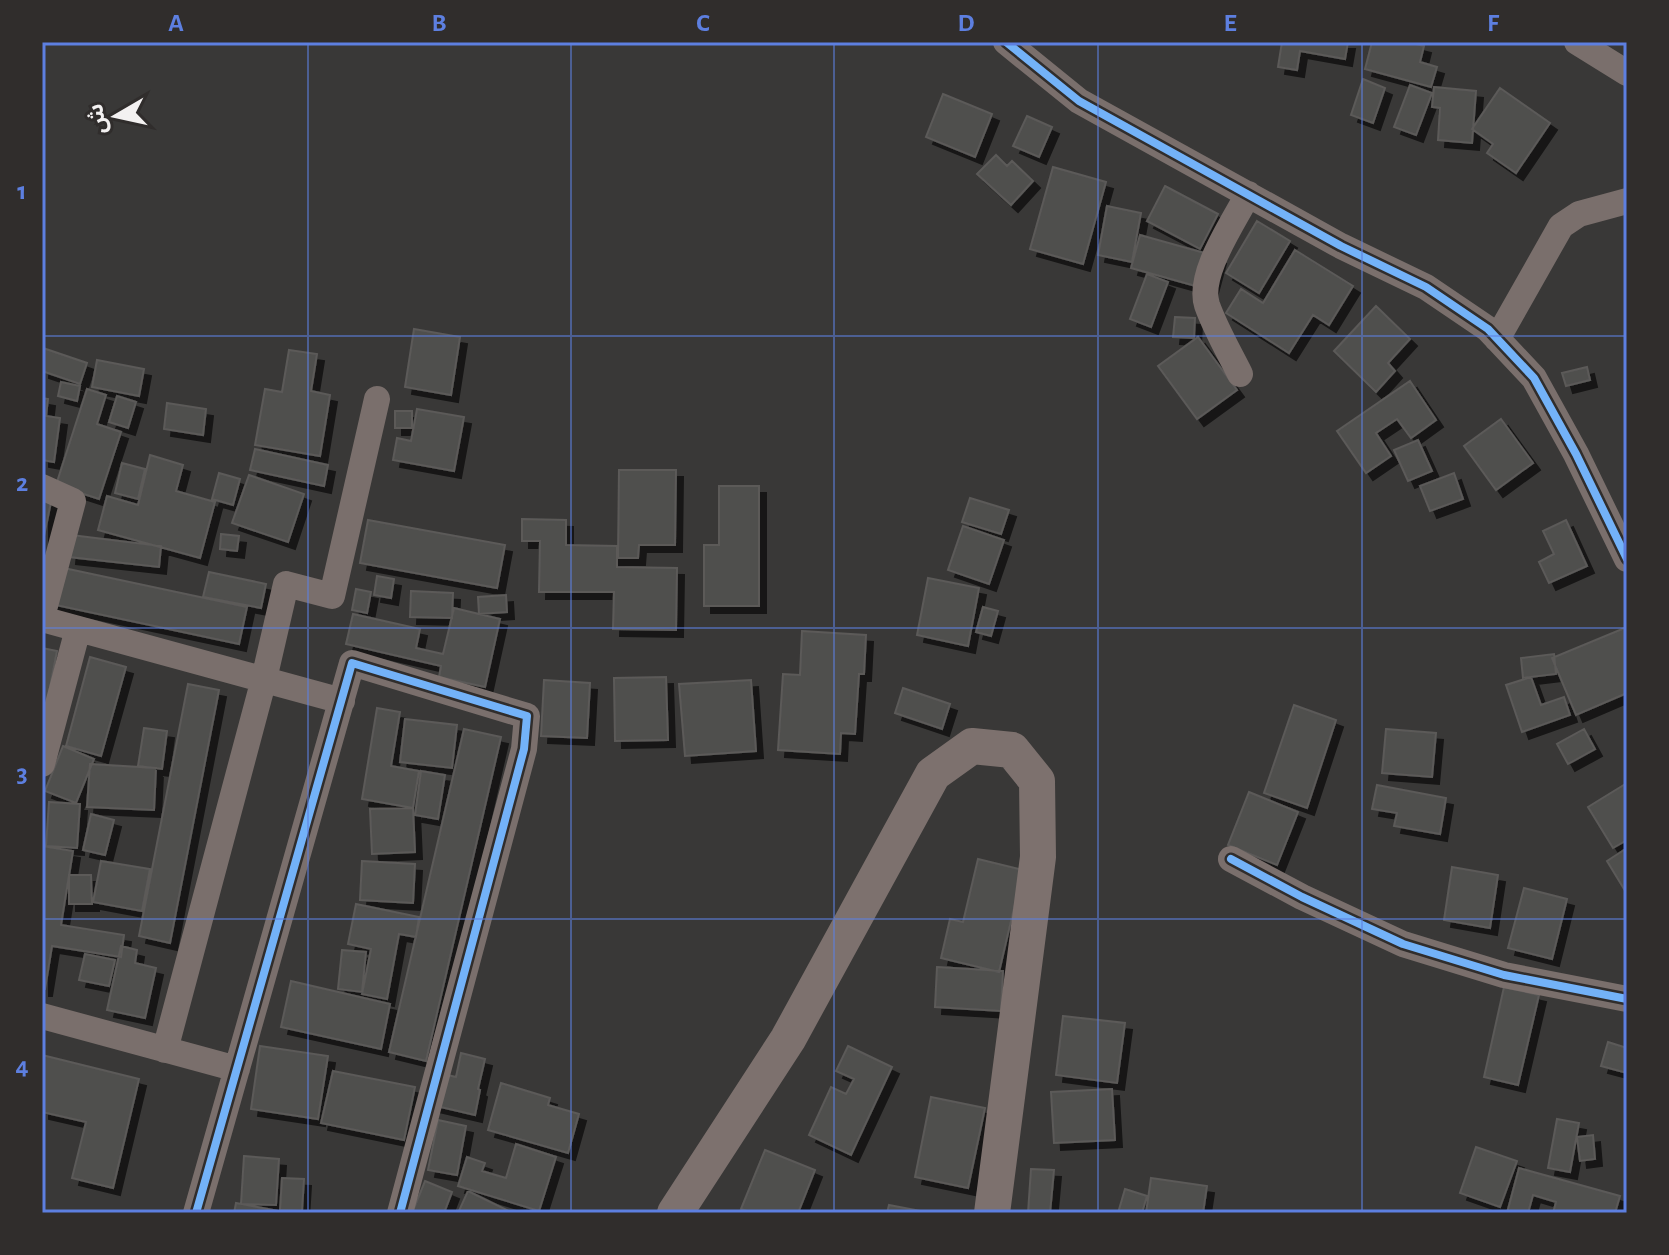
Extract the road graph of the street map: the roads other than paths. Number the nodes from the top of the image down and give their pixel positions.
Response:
1 (1006, 42) edge
2 (1577, 42) edge
3 (1627, 73) edge
4 (1248, 194) junction
5 (1627, 201) edge
6 (1497, 339) junction
7 (1240, 374) dead end
8 (377, 399) dead end
9 (42, 487) edge
10 (1627, 559) edge
11 (42, 618) edge
12 (78, 629) junction
13 (264, 679) junction
14 (342, 701) junction
15 (42, 764) edge
16 (1231, 859) dead end
17 (1627, 999) edge
18 (42, 1016) edge
19 (165, 1050) junction
20 (237, 1069) junction
21 (196, 1213) edge
22 (400, 1213) edge
23 (675, 1213) edge
24 (992, 1213) edge

1 - 4 street
2 - 3 street
4 - 6 street
4 - 7 street
5 - 6 street
6 - 10 street
8 - 13 street
9 - 11 street
11 - 12 street
12 - 13 street
12 - 15 street
13 - 14 street
13 - 19 street
14 - 20 street
14 - 22 street
16 - 17 street
18 - 19 street
19 - 20 street
20 - 21 street
23 - 24 main road

